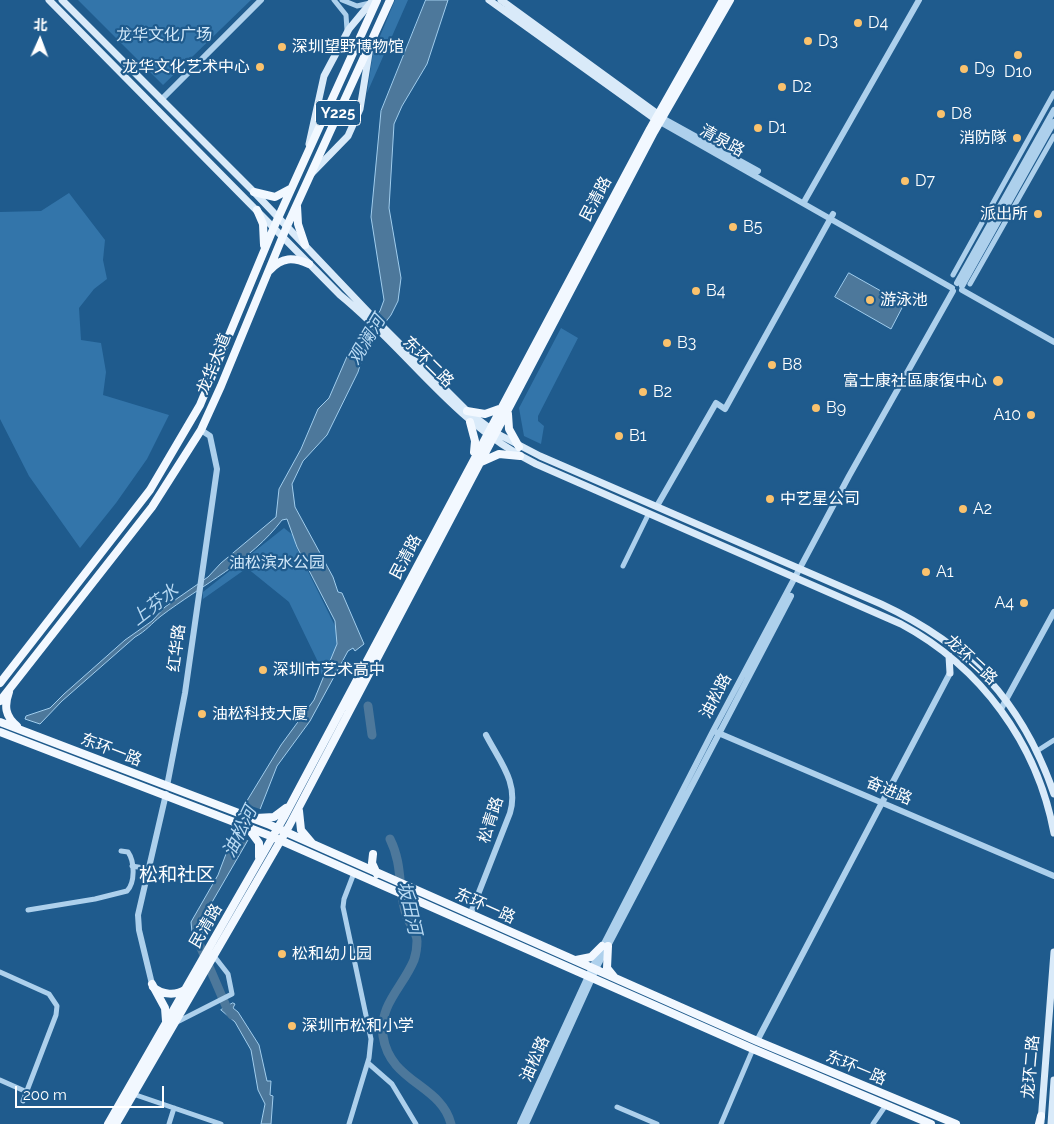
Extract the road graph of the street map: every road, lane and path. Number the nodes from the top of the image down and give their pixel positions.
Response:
1 (49, 0) edge
2 (62, 0) edge
3 (261, 0) edge
4 (334, 0) edge
5 (342, 0) edge
6 (390, 0) edge
7 (489, 0) edge
8 (501, 0) edge
9 (723, 0) edge
10 (730, 0) edge
11 (919, 0) edge
12 (374, 1) edge
13 (346, 34) junction
14 (371, 41) junction
15 (1054, 93) edge
16 (162, 100) junction
17 (1054, 110) edge
18 (659, 118) junction
19 (1054, 122) edge
20 (1052, 135) edge
21 (308, 152) junction
22 (310, 174) junction
23 (292, 188) junction
24 (254, 192) junction
25 (298, 201) junction
26 (805, 201) junction
27 (257, 210) junction
28 (832, 216) junction
29 (278, 218) junction
30 (287, 226) junction
31 (274, 228) junction
32 (282, 236) junction
33 (305, 245) junction
34 (264, 252) junction
35 (309, 264) junction
36 (267, 273) junction
37 (952, 275) dead end
38 (957, 288) junction
39 (368, 316) junction
40 (388, 337) junction
41 (1054, 342) edge
42 (499, 409) junction
43 (467, 411) junction
44 (508, 412) junction
45 (470, 422) junction
46 (201, 430) junction
47 (491, 434) junction
48 (519, 446) junction
49 (520, 456) junction
50 (476, 461) junction
51 (657, 506) junction
52 (649, 513) junction
53 (623, 566) dead end
54 (802, 570) junction
55 (797, 579) junction
56 (1054, 612) edge
57 (949, 656) junction
58 (963, 668) junction
59 (950, 672) junction
60 (0, 683) edge
61 (11, 687) junction
62 (1006, 700) junction
63 (0, 701) edge
64 (1001, 709) junction
65 (0, 722) edge
66 (13, 726) junction
67 (716, 732) junction
68 (2, 734) edge
69 (486, 736) dead end
70 (1054, 740) edge
71 (1037, 750) junction
72 (167, 790) junction
73 (1054, 794) edge
74 (881, 802) junction
75 (291, 803) junction
76 (300, 806) junction
77 (260, 820) junction
78 (277, 829) junction
79 (255, 832) junction
80 (1054, 833) edge
81 (273, 836) junction
82 (283, 837) junction
83 (319, 848) junction
84 (121, 851) dead end
85 (373, 854) dead end
86 (258, 862) junction
87 (132, 866) junction
88 (149, 869) junction
89 (354, 873) junction
90 (377, 874) junction
91 (1054, 876) edge
92 (28, 910) dead end
93 (470, 915) junction
94 (605, 946) junction
95 (1054, 952) edge
96 (214, 956) junction
97 (574, 960) junction
98 (594, 969) junction
99 (0, 972) edge
100 (590, 978) junction
101 (616, 979) junction
102 (152, 984) junction
103 (186, 989) junction
104 (175, 1023) junction
105 (165, 1024) junction
106 (757, 1041) junction
107 (753, 1049) junction
108 (368, 1063) junction
109 (0, 1080) edge
110 (1054, 1080) edge
111 (27, 1092) junction
112 (133, 1094) junction
113 (23, 1101) dead end
114 (886, 1105) junction
115 (617, 1107) dead end
116 (174, 1108) junction
117 (1040, 1121) edge
118 (108, 1124) edge
119 (116, 1124) edge
120 (169, 1124) edge
121 (221, 1124) edge
122 (349, 1124) edge
123 (416, 1124) edge
124 (520, 1124) edge
125 (526, 1124) edge
126 (657, 1124) edge
127 (721, 1124) edge
128 (873, 1124) edge
129 (931, 1124) edge
130 (956, 1124) edge
131 (1051, 1124) edge

1 - 27 main road, 东环二路
2 - 16 main road, 东环二路
3 - 16 street
4 - 13 street
5 - 12 street
6 - 14 main road, 龙华大道 / Y225
7 - 18 main road, 清泉路
8 - 18 main road, 清泉路
9 - 18 main road, 民清路
10 - 18 main road, 民清路
11 - 26 street
12 - 13 main road
12 - 21 main road, 龙华大道 / Y225
13 - 21 main road
14 - 22 main road, 龙华大道 / Y225
14 - 22 main road
15 - 37 street
16 - 24 main road, 东环二路
17 - 38 street
18 - 26 street, 清泉路
18 - 42 main road, 民清路
18 - 44 main road, 民清路
19 - 20 street
20 - 20 street
20 - 38 street
21 - 23 main road, 龙华大道 / Y225
22 - 25 main road, 龙华大道 / Y225
23 - 24 main road
23 - 29 main road, 龙华大道 / Y225
24 - 29 main road, 东环二路
25 - 30 main road, 龙华大道 / Y225
25 - 33 main road
26 - 28 street, 清泉路
27 - 31 main road, 东环二路
27 - 34 main road
28 - 38 street, 清泉路
28 - 51 street
29 - 30 main road, 东环二路
29 - 31 main road, 龙华大道 / Y225
30 - 32 main road, 龙华大道 / Y225
30 - 33 main road, 东环二路
31 - 32 main road, 东环二路
31 - 34 main road, 龙华大道
32 - 35 main road, 东环二路
32 - 36 main road, 龙华大道
33 - 39 main road, 东环二路
34 - 60 main road, 龙华大道
35 - 36 main road
35 - 39 main road, 东环二路
36 - 46 main road, 龙华大道
38 - 41 street, 清泉路
38 - 54 street, 油松路
39 - 40 main road, 东环二路
40 - 43 main road, 东环二路
40 - 45 main road, 东环二路
42 - 43 main road
42 - 47 main road, 民清路
43 - 47 main road, 东环二路
44 - 47 main road, 民清路
44 - 48 main road
45 - 47 main road, 东环二路
45 - 50 main road
46 - 61 main road, 龙华大道
46 - 72 street, 红华路
47 - 48 main road, 东环二路
47 - 49 main road, 东环二路
47 - 50 main road, 民清路
48 - 51 main road, 东环二路
49 - 50 main road
49 - 52 main road, 东环二路
50 - 75 main road, 民清路
50 - 76 main road, 民清路
51 - 54 main road, 东环二路
52 - 53 street
52 - 55 main road, 东环二路
54 - 55 street, 油松路
54 - 62 main road, 龙环二路
55 - 57 main road, 龙环二路
55 - 67 street, 油松路
56 - 62 street
57 - 58 main road, 龙环二路
57 - 59 main road
58 - 59 main road
58 - 64 main road, 龙环二路
59 - 74 street
61 - 63 main road, 龙华大道
61 - 66 main road
62 - 64 street
62 - 71 main road, 龙环二路
64 - 80 main road, 龙环二路
65 - 66 main road, 东环一路
66 - 72 main road, 东环一路
67 - 74 street, 奋进路
67 - 94 street, 油松路
68 - 72 main road, 东环一路
69 - 93 street, 松青路
70 - 71 street
71 - 73 main road, 龙环二路
72 - 77 main road, 东环一路
72 - 79 main road, 东环一路
72 - 88 street, 红华路
74 - 91 street, 奋进路
74 - 106 street
75 - 77 main road
75 - 78 main road, 民清路
76 - 82 main road, 民清路
76 - 83 main road
77 - 78 main road, 东环一路
78 - 81 main road, 民清路
78 - 82 main road, 东环一路
79 - 81 main road, 东环一路
79 - 86 main road
81 - 82 main road, 东环一路
81 - 86 main road, 民清路
82 - 83 main road, 东环一路
82 - 89 main road, 东环一路
82 - 96 main road, 民清路
83 - 90 main road, 东环一路
84 - 87 street
85 - 90 main road
86 - 103 main road, 民清路
87 - 88 street
87 - 92 street
88 - 102 street, 红华路
89 - 100 main road, 东环一路
89 - 108 street
90 - 93 main road, 东环一路
93 - 97 main road, 东环一路
94 - 97 main road
94 - 98 street, 油松路
94 - 101 main road
95 - 117 main road, 龙环二路
96 - 104 main road, 民清路
96 - 104 street
97 - 98 main road, 东环一路
98 - 100 street, 油松路
98 - 101 main road, 东环一路
99 - 111 street
100 - 107 main road, 东环一路
100 - 124 street, 油松路
100 - 125 street, 油松路
101 - 106 main road, 东环一路
102 - 103 main road
102 - 105 main road
103 - 105 main road, 民清路
104 - 112 main road, 民清路
105 - 118 main road, 民清路
106 - 130 main road, 东环一路
107 - 114 main road, 东环一路
107 - 127 street
108 - 122 street
108 - 123 street
109 - 111 street
110 - 131 main road, 龙环二路
111 - 113 street
112 - 116 street
112 - 119 main road, 民清路
114 - 128 street
114 - 129 main road, 东环一路
115 - 126 street
116 - 120 street
116 - 121 street

